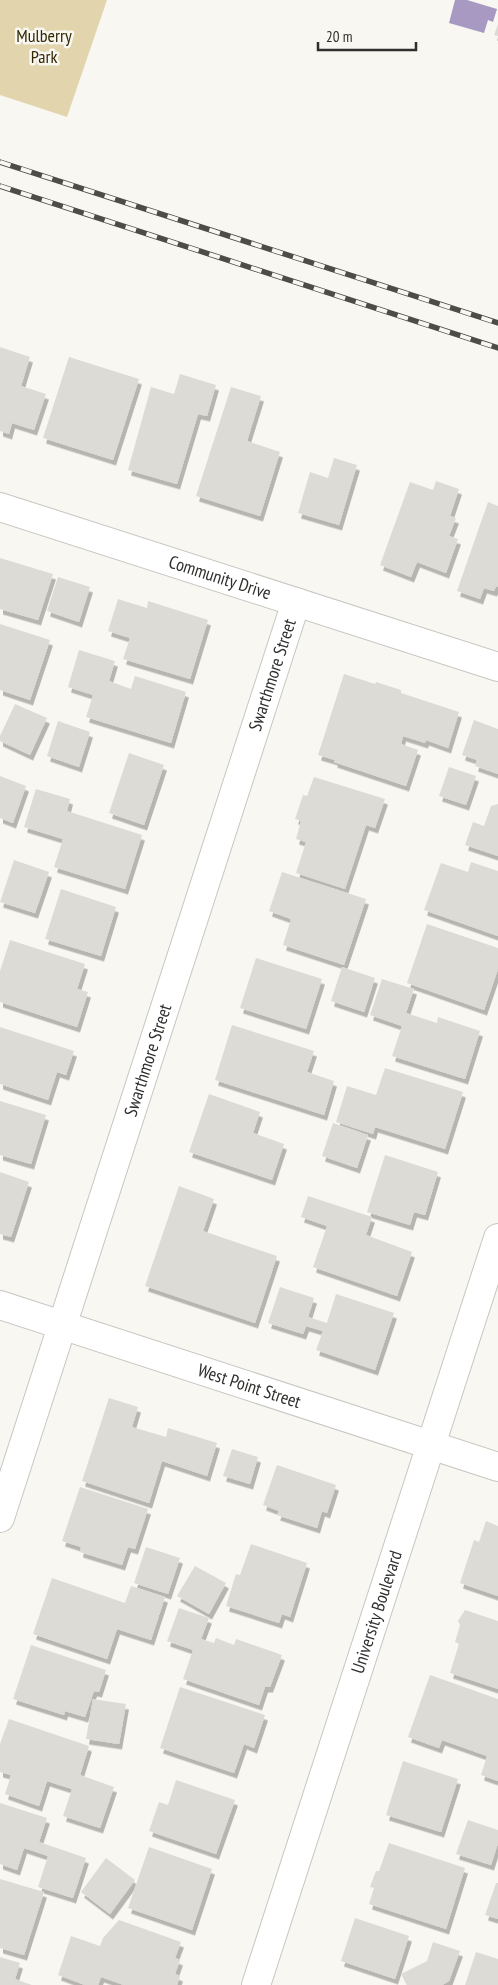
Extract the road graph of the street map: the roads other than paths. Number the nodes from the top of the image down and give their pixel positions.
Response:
1 (0, 506) edge
2 (296, 602) junction
3 (498, 668) edge
4 (498, 1238) edge
5 (0, 1305) edge
6 (62, 1326) junction
7 (431, 1445) junction
8 (498, 1467) edge
9 (0, 1518) edge
10 (256, 1985) edge

1 - 2 street, Community Drive
2 - 3 street, Community Drive
2 - 6 street, Swarthmore Street
4 - 7 street, University Boulevard
5 - 6 street, West Point Street
6 - 7 street, West Point Street
6 - 9 street, Swarthmore Street
7 - 8 street, West Point Street
7 - 10 street, University Boulevard

